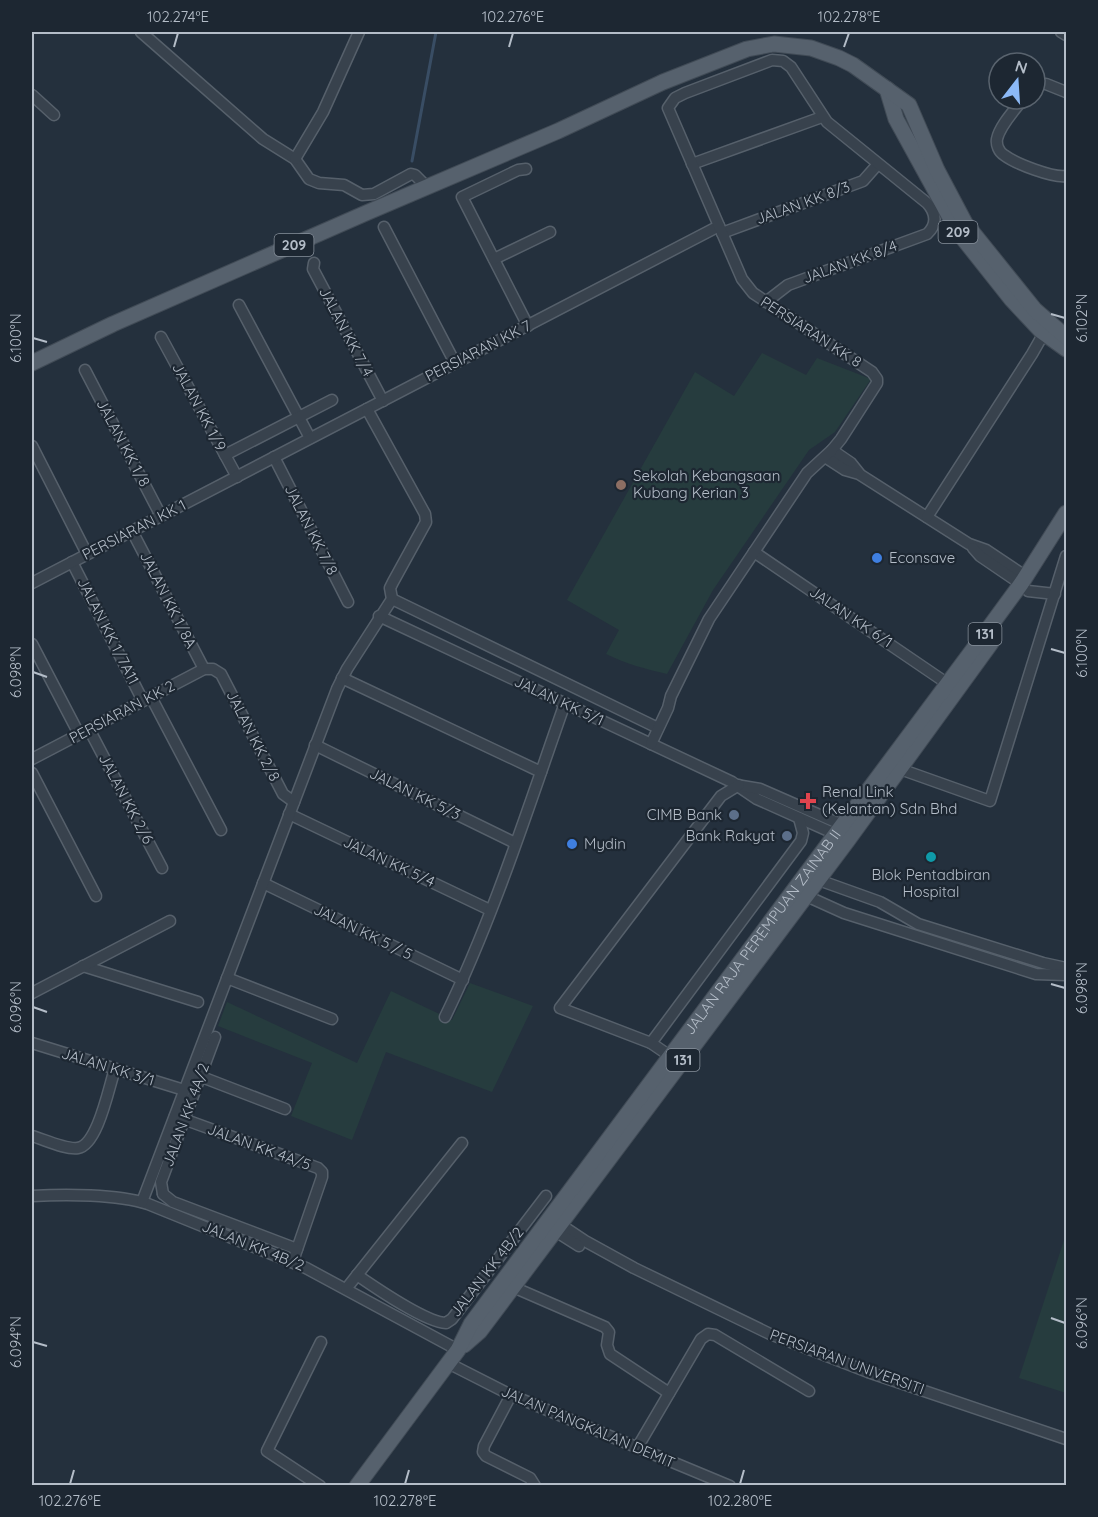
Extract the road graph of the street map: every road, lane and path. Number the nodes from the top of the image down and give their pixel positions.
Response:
1 (141, 32) edge
2 (359, 32) edge
3 (1061, 32) edge
4 (1066, 35) edge
5 (1047, 84) edge
6 (887, 89) junction
7 (1066, 92) edge
8 (32, 95) edge
9 (1014, 111) edge
10 (54, 115) dead end
11 (822, 117) junction
12 (295, 159) junction
13 (692, 164) junction
14 (878, 164) junction
15 (526, 169) dead end
16 (1066, 176) edge
17 (427, 187) junction
18 (384, 227) dead end
19 (720, 230) junction
20 (550, 232) dead end
21 (494, 259) junction
22 (314, 263) dead end
23 (766, 302) junction
24 (238, 305) dead end
25 (528, 326) junction
26 (1054, 336) edge
27 (161, 337) dead end
28 (1066, 349) edge
29 (32, 363) edge
30 (455, 363) junction
31 (85, 370) dead end
32 (332, 400) dead end
33 (382, 401) junction
34 (367, 409) junction
35 (298, 417) junction
36 (310, 438) junction
37 (32, 446) edge
38 (829, 454) junction
39 (225, 455) junction
40 (274, 458) junction
41 (237, 477) junction
42 (1066, 513) edge
43 (161, 516) junction
44 (927, 517) junction
45 (132, 531) junction
46 (1066, 531) edge
47 (754, 552) junction
48 (87, 554) junction
49 (1066, 556) edge
50 (72, 562) junction
51 (32, 583) edge
52 (1024, 584) junction
53 (1055, 594) junction
54 (392, 599) junction
55 (348, 602) dead end
56 (379, 616) junction
57 (32, 644) edge
58 (209, 669) junction
59 (342, 678) junction
60 (948, 684) junction
61 (147, 699) junction
62 (597, 699) junction
63 (565, 704) junction
64 (589, 715) junction
65 (655, 727) junction
66 (84, 732) junction
67 (648, 742) junction
68 (315, 745) junction
69 (32, 759) edge
70 (900, 769) junction
71 (541, 772) junction
72 (32, 773) edge
73 (739, 785) junction
74 (294, 802) junction
75 (289, 814) junction
76 (799, 818) junction
77 (221, 830) dead end
78 (845, 832) junction
79 (515, 843) junction
80 (162, 868) dead end
81 (811, 878) junction
82 (263, 883) junction
83 (800, 893) junction
84 (96, 896) dead end
85 (490, 910) junction
86 (170, 921) dead end
87 (83, 966) junction
88 (1066, 968) edge
89 (1066, 975) edge
90 (227, 978) junction
91 (463, 980) junction
92 (32, 993) edge
93 (198, 1002) dead end
94 (445, 1017) dead end
95 (332, 1019) dead end
96 (215, 1036) dead end
97 (32, 1043) edge
98 (651, 1043) junction
99 (670, 1056) junction
100 (115, 1069) junction
101 (196, 1074) junction
102 (184, 1090) junction
103 (285, 1109) dead end
104 (180, 1117) junction
105 (32, 1136) edge
106 (462, 1143) dead end
107 (163, 1194) junction
108 (32, 1196) edge
109 (546, 1196) dead end
110 (145, 1203) junction
111 (552, 1224) junction
112 (516, 1235) junction
113 (530, 1245) junction
114 (297, 1249) junction
115 (293, 1261) junction
116 (357, 1275) junction
117 (513, 1287) junction
118 (346, 1289) junction
119 (321, 1342) dead end
120 (458, 1350) junction
121 (448, 1363) junction
122 (808, 1391) dead end
123 (669, 1393) junction
124 (511, 1395) junction
125 (1066, 1439) edge
126 (637, 1448) junction
127 (320, 1485) edge
128 (357, 1485) edge
129 (536, 1485) edge
130 (730, 1485) edge

1 - 12 street
2 - 12 street
3 - 4 street
5 - 7 street
6 - 17 main road, 209
6 - 26 main road, 209
6 - 26 main road, 209
8 - 10 street
9 - 16 street
11 - 13 street
11 - 13 street, PERSIARAN KK 8
11 - 14 street
12 - 17 street
13 - 19 street, PERSIARAN KK 8
14 - 19 street, JALAN KK 8/3
14 - 23 street, JALAN KK 8/4
15 - 21 street
17 - 29 main road, 209
18 - 30 street
19 - 23 street, PERSIARAN KK 8
19 - 25 street, PERSIARAN KK 7
20 - 21 street
21 - 25 street
22 - 33 street, JALAN KK 7/4
23 - 38 street, PERSIARAN KK 8
24 - 35 street
25 - 30 street, PERSIARAN KK 7
26 - 28 main road, 209
26 - 44 street
27 - 39 street, JALAN KK 1/9
30 - 33 street, PERSIARAN KK 7
31 - 43 street, JALAN KK 1/8
32 - 35 street
33 - 34 street, PERSIARAN KK 7
34 - 36 street, PERSIARAN KK 7
34 - 54 street
35 - 36 street
35 - 39 street
36 - 40 street, PERSIARAN KK 7
37 - 48 street
38 - 44 street
38 - 47 street
39 - 41 street, JALAN KK 1/9
40 - 41 street, PERSIARAN KK 7
40 - 55 street, JALAN KK 7/8
41 - 43 street, PERSIARAN KK 1
42 - 52 main road, JALAN RAJA PEREMPUAN ZAINAB II / 131
43 - 45 street, PERSIARAN KK 1
44 - 52 street
45 - 48 street, PERSIARAN KK 1
45 - 58 street, JALAN KK 1/8A
46 - 52 main road, JALAN RAJA PEREMPUAN ZAINAB II / 131
47 - 60 street, JALAN KK 6/1
47 - 65 street
48 - 50 street, PERSIARAN KK 1
49 - 53 street
50 - 51 street, PERSIARAN KK 1
50 - 61 street, JALAN KK 1/7A11
52 - 53 street
52 - 60 main road, JALAN RAJA PEREMPUAN ZAINAB II / 131
52 - 70 main road, JALAN RAJA PEREMPUAN ZAINAB II / 131
53 - 70 street
54 - 56 street
54 - 62 street
56 - 59 street
56 - 63 street, JALAN KK 5/1
57 - 66 street, JALAN KK 2/6
58 - 61 street, PERSIARAN KK 2
58 - 74 street, JALAN KK 2/8
59 - 68 street
59 - 71 street
60 - 78 main road, JALAN RAJA PEREMPUAN ZAINAB II / 131
61 - 66 street, PERSIARAN KK 2
61 - 77 street, JALAN KK 1/7A11
62 - 64 street
62 - 65 street
63 - 64 street, JALAN KK 5/1
63 - 71 street
64 - 67 street, JALAN KK 5/1
65 - 67 street
66 - 69 street, PERSIARAN KK 2
66 - 80 street, JALAN KK 2/6
67 - 73 street, JALAN KK 5/1
68 - 74 street
68 - 79 street, JALAN KK 5/3
70 - 78 main road, JALAN RAJA PEREMPUAN ZAINAB II / 131
71 - 79 street
72 - 84 street
73 - 76 street, JALAN KK 5/1
73 - 78 street, JALAN KK 5/1
73 - 98 street
74 - 75 street
75 - 82 street
75 - 85 street, JALAN KK 5/4
76 - 78 street, JALAN KK 5/1
76 - 98 street
78 - 81 main road, JALAN RAJA PEREMPUAN ZAINAB II / 131
79 - 85 street
81 - 83 main road, JALAN RAJA PEREMPUAN ZAINAB II / 131
81 - 88 street
82 - 90 street
82 - 91 street, JALAN KK 5 / 5
83 - 89 street
83 - 99 main road, JALAN RAJA PEREMPUAN ZAINAB II / 131
83 - 111 main road, JALAN RAJA PEREMPUAN ZAINAB II / 131
85 - 91 street
86 - 87 street
87 - 92 street
87 - 93 street
90 - 95 street
90 - 101 street
91 - 94 street
96 - 101 street, JALAN KK 4A/2
97 - 100 street, JALAN KK 3/1
98 - 99 street
99 - 111 main road, JALAN RAJA PEREMPUAN ZAINAB II / 131
100 - 102 street, JALAN KK 3/1
100 - 105 street
101 - 102 street
101 - 103 street
101 - 104 street, JALAN KK 4A/2
102 - 104 street
104 - 107 street, JALAN KK 4A/2
104 - 110 street
104 - 114 street, JALAN KK 4A/5
106 - 116 street
107 - 110 street
107 - 114 street
108 - 110 street, JALAN KK 4B/2
109 - 112 street, JALAN KK 4B/2
110 - 115 street, JALAN KK 4B/2
111 - 113 main road, JALAN RAJA PEREMPUAN ZAINAB II / 131
111 - 117 main road, JALAN RAJA PEREMPUAN ZAINAB II / 131
111 - 125 street, PERSIARAN UNIVERSITI
112 - 113 street
112 - 116 street, JALAN KK 4B/2
113 - 120 main road, JALAN RAJA PEREMPUAN ZAINAB II / 131
114 - 115 street, JALAN KK 4A/5
115 - 118 street, JALAN KK 4B/2
116 - 118 street
117 - 120 main road, JALAN RAJA PEREMPUAN ZAINAB II / 131
117 - 123 street, JALAN KK 4B/2
118 - 120 street, JALAN KK 4B/2
119 - 127 street
120 - 121 main road, JALAN RAJA PEREMPUAN ZAINAB II / 131
121 - 124 street, JALAN PANGKALAN DEMIT
121 - 128 main road, JALAN RAJA PEREMPUAN ZAINAB II / 131
122 - 123 street
123 - 126 street
124 - 126 street, JALAN PANGKALAN DEMIT
124 - 129 street
126 - 130 street, JALAN PANGKALAN DEMIT

